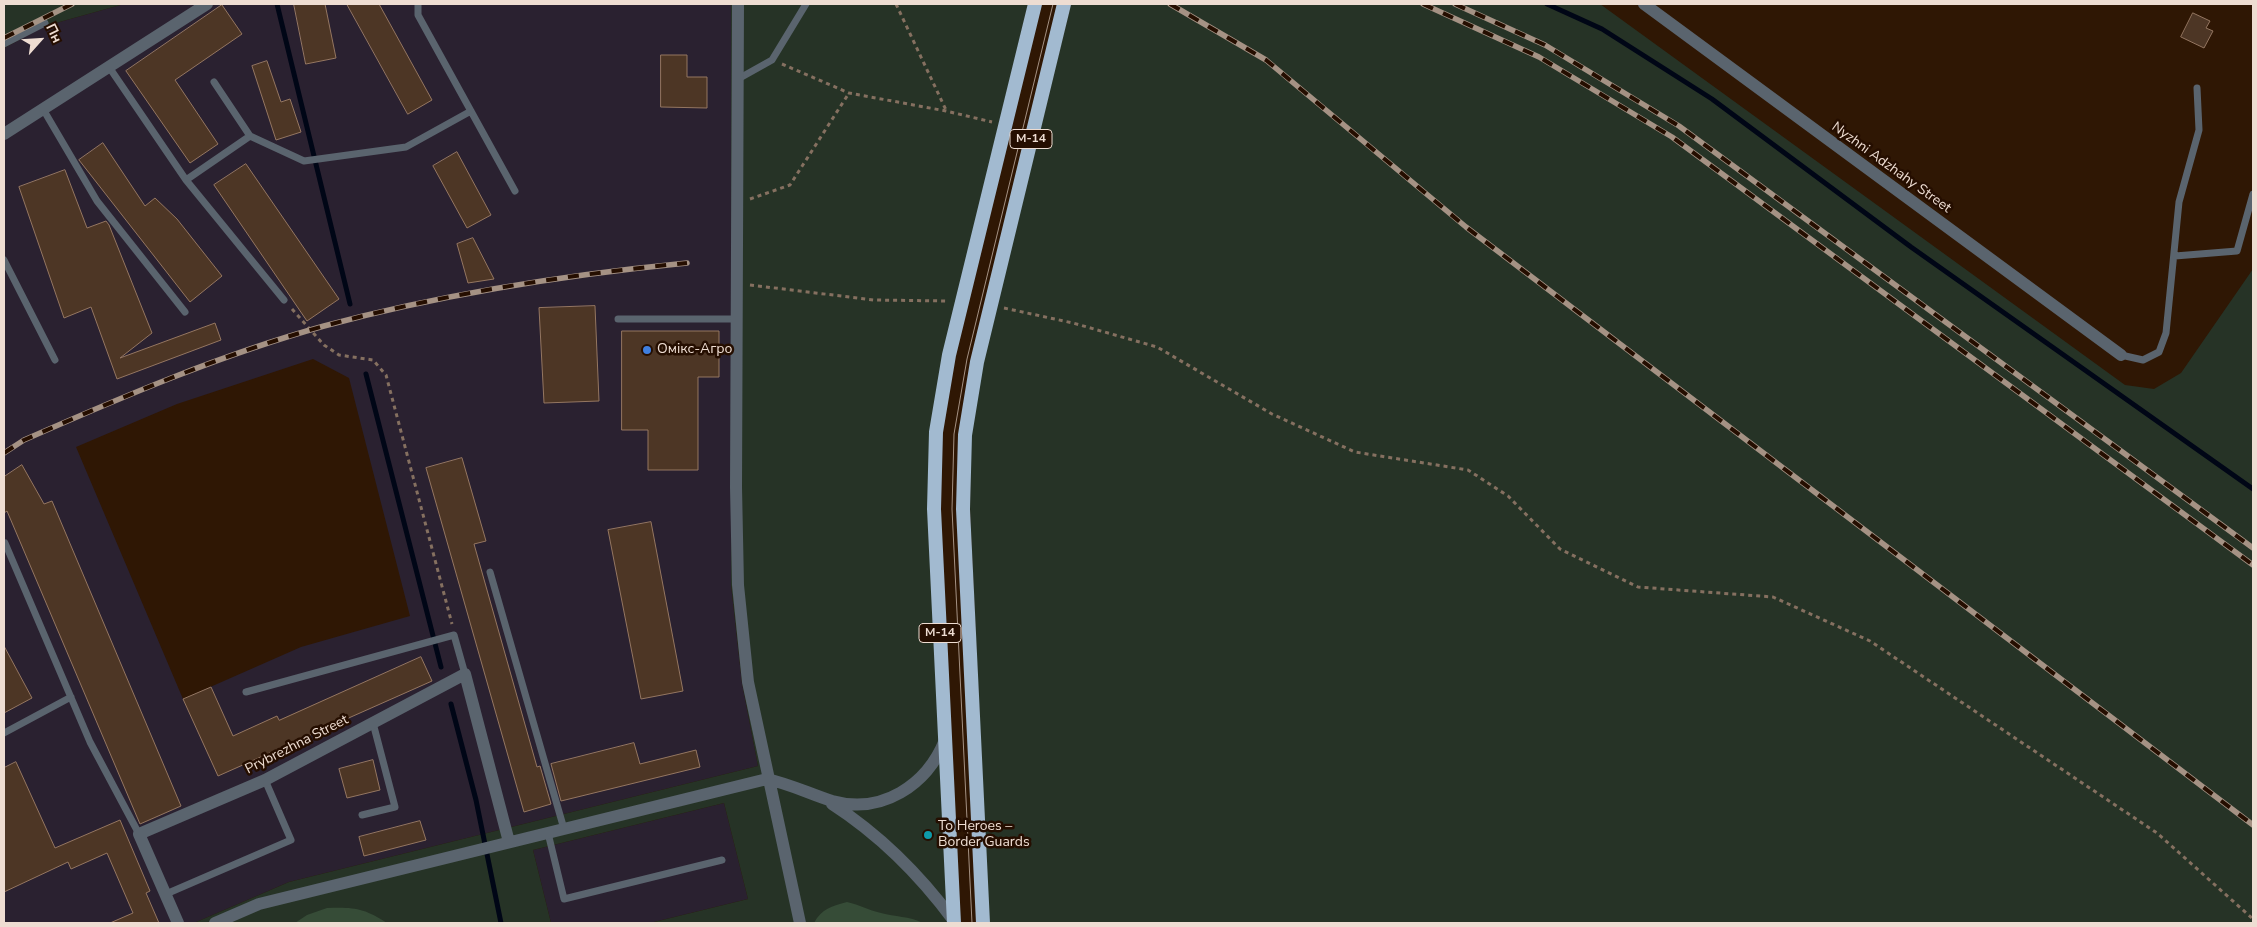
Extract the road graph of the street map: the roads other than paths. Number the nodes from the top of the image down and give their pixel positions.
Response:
1 (207, 4) edge
2 (418, 4) edge
3 (738, 4) edge
4 (806, 4) edge
5 (1035, 4) edge
6 (1064, 4) edge
7 (1644, 4) edge
8 (45, 23) dead end
9 (4, 44) edge
10 (109, 67) junction
11 (738, 79) junction
12 (214, 82) dead end
13 (2197, 88) dead end
14 (43, 109) junction
15 (471, 111) junction
16 (4, 134) edge
17 (250, 136) junction
18 (186, 180) junction
19 (515, 191) dead end
20 (2253, 194) edge
21 (2175, 256) junction
22 (4, 260) edge
23 (284, 300) road end
24 (185, 312) dead end
25 (618, 319) dead end
26 (737, 319) junction
27 (2121, 356) joint
28 (55, 360) dead end
29 (5, 543) dead end
30 (490, 572) dead end
31 (466, 674) junction
32 (246, 692) dead end
33 (71, 697) junction
34 (373, 723) junction
35 (4, 733) edge
36 (945, 740) junction
37 (767, 778) junction
38 (265, 780) junction
39 (819, 796) junction
40 (362, 815) dead end
41 (564, 829) junction
42 (548, 833) junction
43 (139, 834) junction
44 (504, 843) junction
45 (722, 860) dead end
46 (166, 894) junction
47 (954, 922) edge
48 (178, 923) edge
49 (215, 923) edge
50 (800, 923) edge
51 (983, 923) edge

1 - 10 street
2 - 15 lane
3 - 11 street
4 - 11 lane
5 - 36 highway, М-14
6 - 51 highway, М-14
7 - 27 street, Nyzhni Adzhahy Street
8 - 9 lane
10 - 14 street
10 - 18 lane
11 - 26 street
12 - 17 lane
13 - 21 lane
14 - 16 street
14 - 24 lane
15 - 17 lane
15 - 19 lane
17 - 18 lane
18 - 23 lane
20 - 21 lane
21 - 27 lane
22 - 28 lane
25 - 26 lane
26 - 37 street
29 - 33 lane
30 - 41 lane
31 - 32 lane
31 - 34 street, Prybrezhna Street
31 - 44 street
33 - 35 lane
33 - 43 lane
34 - 38 street, Prybrezhna Street
34 - 40 lane
36 - 39 street
36 - 47 highway, М-14
37 - 39 street
37 - 41 street
37 - 50 street
38 - 43 street, Prybrezhna Street
38 - 46 lane
39 - 47 street
41 - 42 street
42 - 44 street
42 - 45 lane
43 - 46 street
44 - 49 street
46 - 48 street

